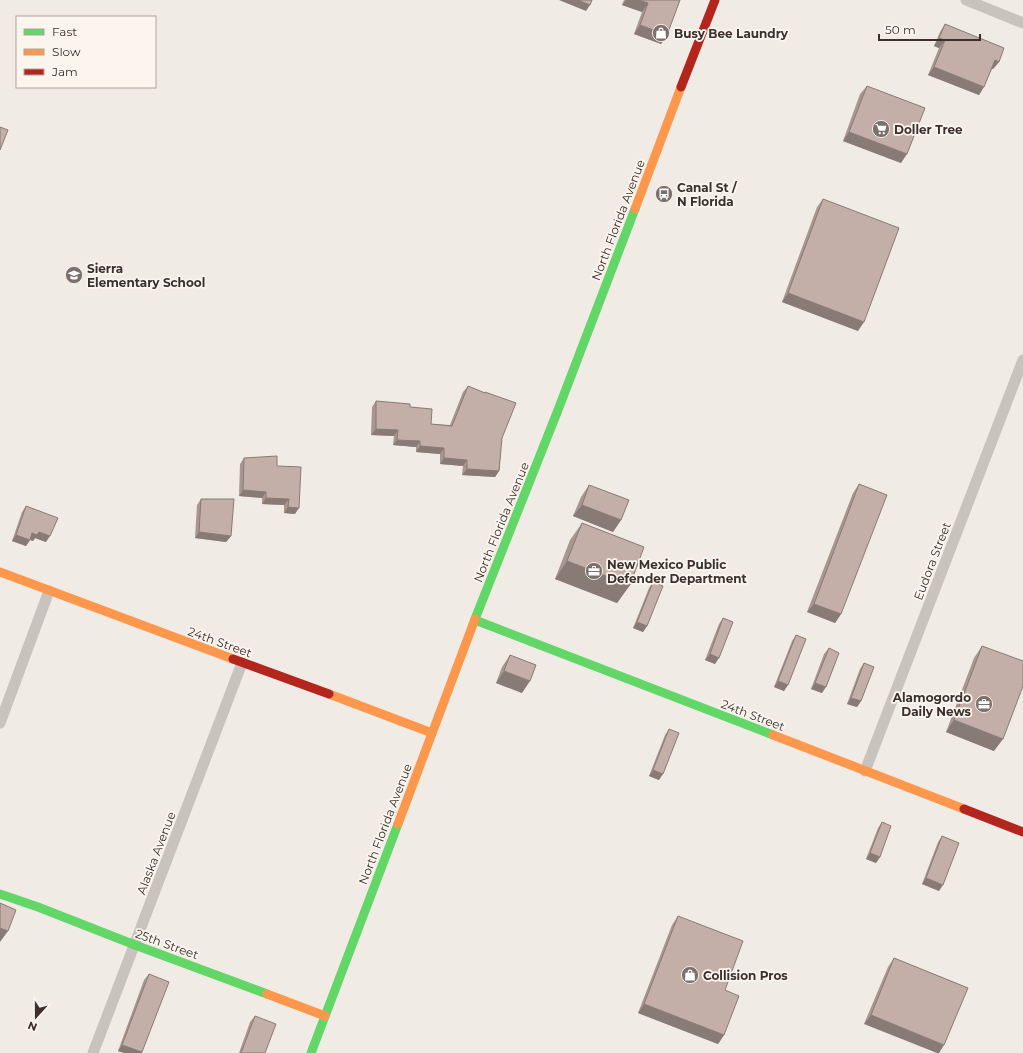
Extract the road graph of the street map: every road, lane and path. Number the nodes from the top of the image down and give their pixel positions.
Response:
1 (715, 0) edge
2 (966, 0) edge
3 (1023, 22) edge
4 (1023, 360) edge
5 (0, 572) edge
6 (49, 590) junction
7 (475, 620) junction
8 (242, 663) junction
9 (0, 723) edge
10 (432, 733) junction
11 (865, 771) junction
12 (1023, 832) edge
13 (0, 894) edge
14 (135, 945) junction
15 (325, 1016) junction
16 (93, 1053) edge
17 (311, 1053) edge

1 - 7 street, North Florida Avenue
2 - 3 street
4 - 11 street, Eudora Street
5 - 6 street, 24th Street
6 - 8 street, 24th Street
6 - 9 street
7 - 10 street, North Florida Avenue
7 - 11 street, 24th Street
8 - 10 street, 24th Street
8 - 14 street, Alaska Avenue
10 - 15 street, North Florida Avenue
11 - 12 street, 24th Street
13 - 14 street, 25th Street
14 - 15 street, 25th Street
14 - 16 street, Alaska Avenue
15 - 17 street, North Florida Avenue

